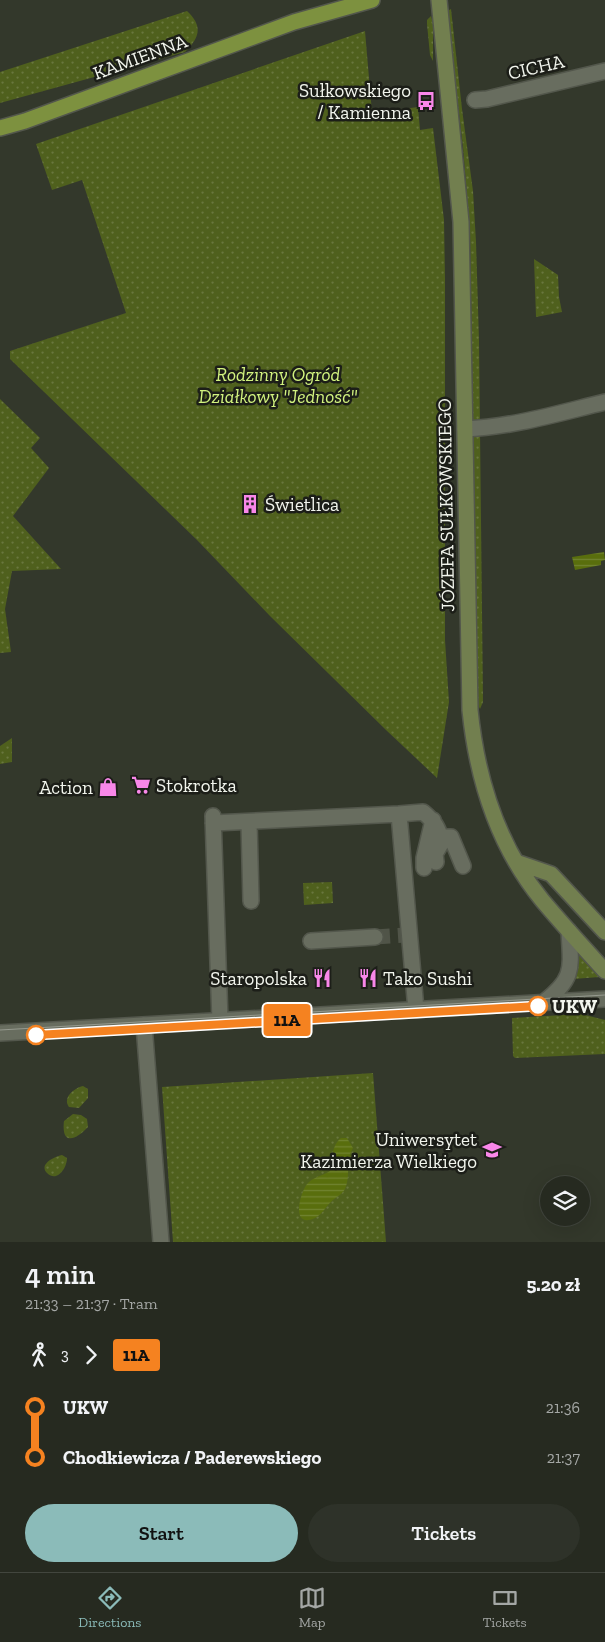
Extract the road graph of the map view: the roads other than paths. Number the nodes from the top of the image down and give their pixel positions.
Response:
1 (340, 0) edge
2 (372, 0) edge
3 (439, 0) edge
4 (294, 22) junction
5 (605, 71) edge
6 (475, 100) dead end
7 (0, 128) edge
8 (605, 402) edge
9 (465, 429) junction
10 (399, 814) junction
11 (433, 820) junction
12 (249, 822) junction
13 (440, 837) junction
14 (516, 862) junction
15 (463, 866) dead end
16 (251, 901) dead end
17 (570, 931) junction
18 (605, 932) edge
19 (375, 937) tunnel mouth
20 (311, 941) dead end
21 (605, 971) edge
22 (605, 999) edge
23 (544, 1002) junction
24 (416, 1010) junction
25 (220, 1021) junction
26 (144, 1025) junction
27 (0, 1033) edge
28 (161, 1242) edge

1 - 4 main road, KAMIENNA
2 - 4 main road, KAMIENNA
3 - 9 main road, JÓZEFA SUŁKOWSKIEGO
4 - 7 main road, KAMIENNA
5 - 6 street, CICHA
8 - 9 street
9 - 14 main road, JÓZEFA SUŁKOWSKIEGO
10 - 11 street
10 - 12 street
10 - 24 street
11 - 13 street
11 - 13 street
12 - 16 street
12 - 25 street
13 - 15 street
14 - 17 main road, JÓZEFA SUŁKOWSKIEGO
14 - 18 main road
17 - 21 main road, JÓZEFA SUŁKOWSKIEGO
17 - 23 street
19 - 20 street
22 - 23 street
23 - 24 street
24 - 25 street
25 - 26 street
26 - 27 street
26 - 28 street

